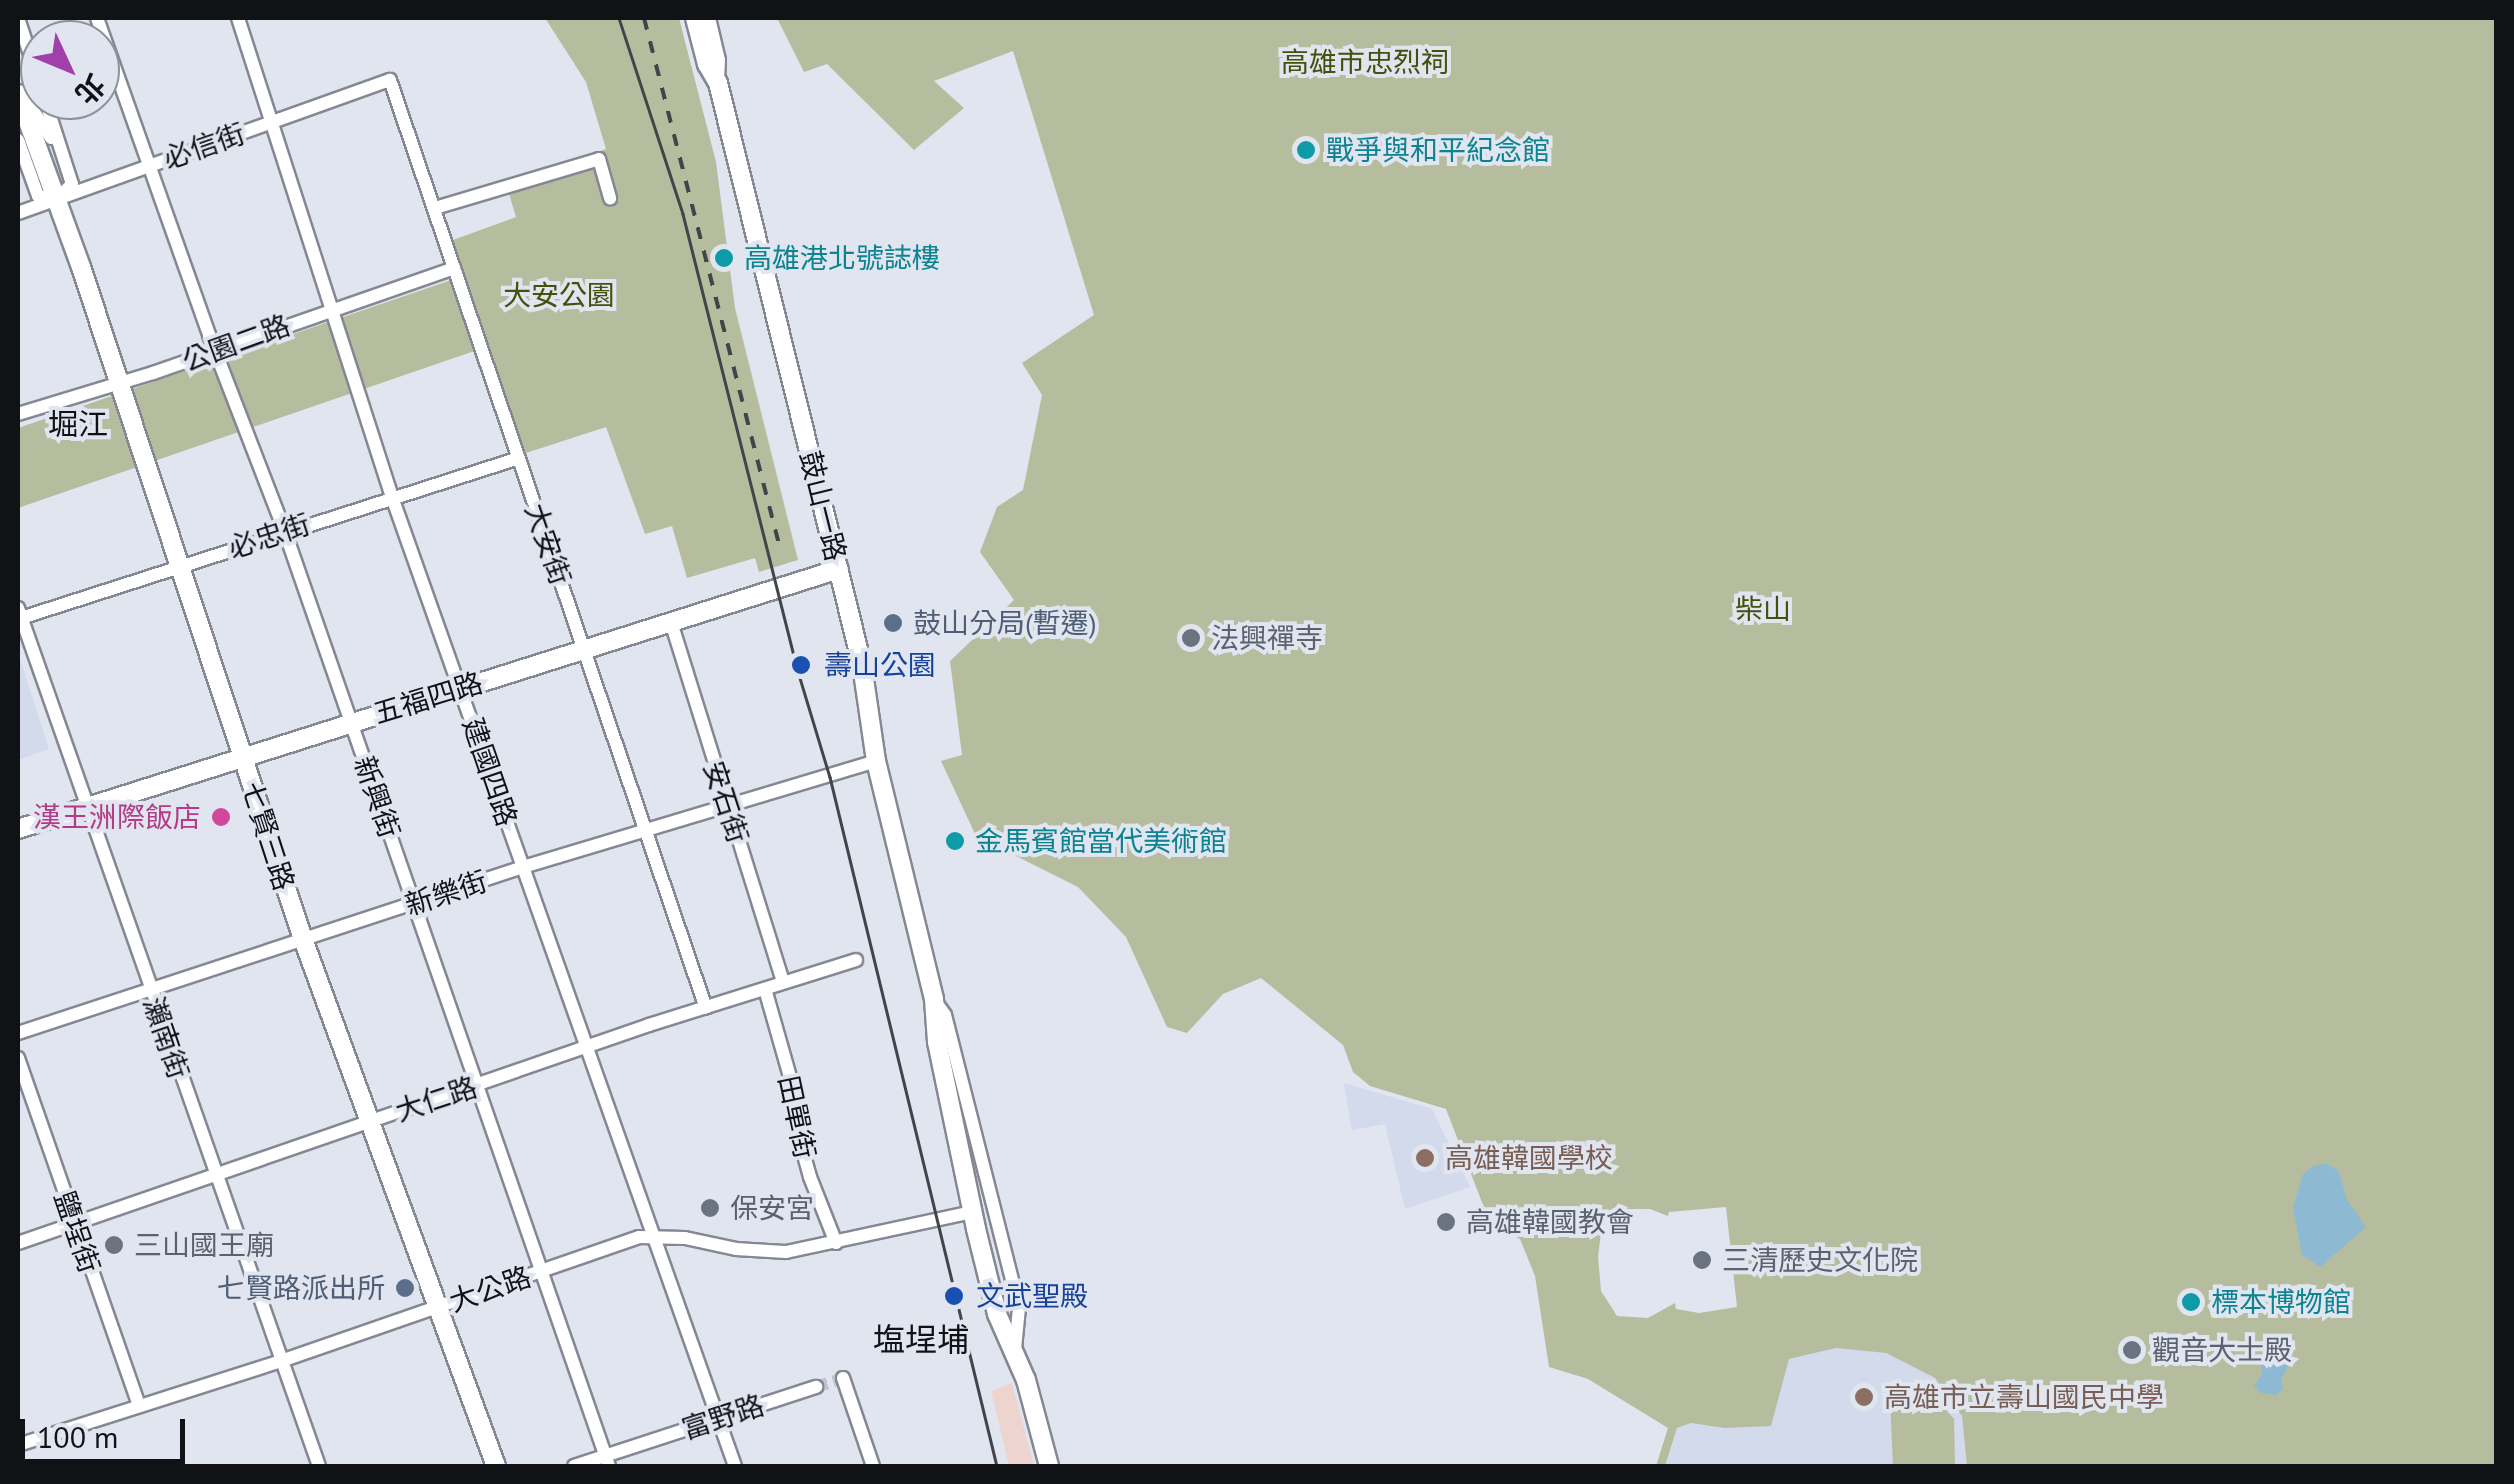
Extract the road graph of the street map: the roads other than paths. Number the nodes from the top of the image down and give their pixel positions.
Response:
1 (97, 18) edge
2 (238, 18) edge
3 (695, 18) edge
4 (709, 18) edge
5 (390, 80) joint
6 (718, 83) junction
7 (18, 91) edge
8 (51, 120) edge
9 (273, 122) junction
10 (18, 140) edge
11 (149, 165) junction
12 (68, 171) junction
13 (610, 198) dead end
14 (57, 199) junction
15 (435, 208) junction
16 (18, 213) edge
17 (454, 268) junction
18 (334, 308) junction
19 (215, 352) junction
20 (120, 383) junction
21 (18, 414) edge
22 (519, 458) junction
23 (392, 497) junction
24 (285, 532) junction
25 (177, 566) junction
26 (839, 570) junction
27 (19, 613) edge
28 (671, 622) junction
29 (584, 649) junction
30 (461, 688) junction
31 (351, 722) junction
32 (242, 756) junction
33 (876, 761) junction
34 (86, 806) junction
35 (728, 809) junction
36 (18, 829) edge
37 (646, 833) junction
38 (523, 868) junction
39 (414, 903) junction
40 (303, 939) junction
41 (856, 960) dead end
42 (783, 982) junction
43 (149, 988) junction
44 (764, 990) junction
45 (934, 999) junction
46 (706, 1008) junction
47 (18, 1033) edge
48 (586, 1048) junction
49 (18, 1058) edge
50 (477, 1086) junction
51 (372, 1120) junction
52 (214, 1176) junction
53 (972, 1212) junction
54 (74, 1224) junction
55 (653, 1235) junction
56 (18, 1243) edge
57 (836, 1243) junction
58 (541, 1272) junction
59 (439, 1306) junction
60 (1014, 1352) junction
61 (282, 1361) junction
62 (843, 1378) dead end
63 (816, 1387) tunnel mouth
64 (139, 1406) junction
65 (719, 1417) junction
66 (18, 1445) edge
67 (607, 1462) edge
68 (319, 1466) edge
69 (496, 1466) edge
70 (574, 1466) edge
71 (735, 1466) edge
72 (874, 1466) edge
73 (1049, 1466) edge

1 - 11 street, 新興街
2 - 9 street, 建國四路
3 - 6 street, 鼓山一路
4 - 6 street
5 - 9 street, 必信街
5 - 15 street, 大安街
6 - 26 street, 鼓山一路
7 - 12 street, 七賢三路
7 - 14 street, 七賢三路
8 - 12 street
9 - 11 street, 必信街
9 - 18 street, 建國四路
10 - 14 street, 七賢三路
11 - 14 street, 必信街
11 - 19 street, 新興街
12 - 14 street
13 - 15 street
14 - 16 street, 必信街
14 - 20 street, 七賢三路
15 - 17 street, 大安街
17 - 18 street, 公園二路
17 - 22 street, 大安街
18 - 19 street, 公園二路
18 - 23 street, 建國四路
19 - 20 street, 公園二路
19 - 24 street, 新興街
20 - 21 street, 公園二路
20 - 25 street, 七賢三路
22 - 23 street, 必忠街
22 - 29 street, 大安街
23 - 24 street, 必忠街
23 - 30 street, 建國四路
24 - 25 street, 必忠街
24 - 31 street, 新興街
25 - 27 street, 必忠街
25 - 32 street, 七賢三路
26 - 28 street, 五福四路
26 - 33 street, 鼓山一路
27 - 34 street, 瀨南街
28 - 29 street, 五福四路
28 - 35 street, 安石街
29 - 30 street, 五福四路
29 - 37 street, 大安街
30 - 31 street, 五福四路
30 - 38 street, 建國四路
31 - 32 street, 五福四路
31 - 39 street, 新興街
32 - 34 street, 五福四路
32 - 40 street, 七賢三路
33 - 35 street, 新樂街
33 - 45 street, 鼓山一路
34 - 36 street, 五福四路
34 - 43 street, 瀨南街
35 - 37 street, 新樂街
35 - 42 street, 安石街
37 - 38 street, 新樂街
37 - 46 street, 大安街
38 - 39 street, 新樂街
38 - 48 street, 建國四路
39 - 40 street, 新樂街
39 - 50 street, 新興街
40 - 43 street, 新樂街
40 - 51 street, 七賢三路
41 - 42 street, 大仁路
42 - 44 street, 大仁路
43 - 47 street, 新樂街
43 - 52 street, 瀨南街
44 - 46 street, 大仁路
44 - 57 street, 田單街
45 - 53 street, 鼓山一路
45 - 60 street, 鼓山一路
46 - 48 street, 大仁路
48 - 50 street, 大仁路
48 - 55 street, 建國四路
49 - 54 street, 鹽埕街
50 - 51 street, 大仁路
50 - 58 street, 新興街
51 - 52 street, 大仁路
51 - 59 street, 七賢三路
52 - 54 street, 大仁路
52 - 61 street, 瀨南街
53 - 57 street, 大公路
53 - 60 street, 鼓山一路
54 - 56 street, 大仁路
54 - 64 street, 鹽埕街
55 - 57 street, 大公路
55 - 58 street, 大公路
55 - 65 street, 建國四路
58 - 59 street, 大公路
58 - 67 street, 新興街
59 - 61 street, 大公路
59 - 69 street, 七賢三路
60 - 73 street
61 - 64 street, 大公路
61 - 68 street, 瀨南街
62 - 72 street
63 - 65 street, 富野路
64 - 66 street, 大公路
65 - 67 street, 富野路
65 - 71 street, 建國四路
67 - 70 street, 富野路

